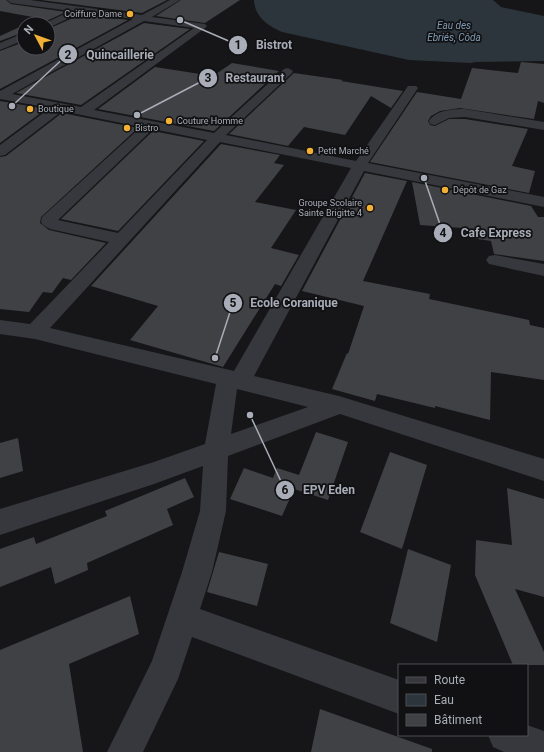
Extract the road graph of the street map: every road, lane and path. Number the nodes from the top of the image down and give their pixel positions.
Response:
1 (176, 0) edge
2 (23, 1) edge
3 (95, 3) dead end
4 (9, 4) edge
5 (82, 9) junction
6 (144, 17) junction
7 (56, 21) edge
8 (16, 40) edge
9 (0, 47) edge
10 (288, 71) dead end
11 (412, 88) dead end
12 (1, 95) edge
13 (61, 106) junction
14 (84, 111) junction
15 (435, 121) dead end
16 (150, 125) junction
17 (544, 126) edge
18 (216, 138) junction
19 (0, 152) edge
20 (360, 166) junction
21 (544, 202) edge
22 (121, 239) junction
23 (495, 260) dead end
24 (544, 270) edge
25 (0, 326) edge
26 (35, 332) junction
27 (234, 380) junction
28 (339, 405) junction
29 (216, 450) junction
30 (544, 470) edge
31 (0, 522) edge
32 (182, 618) junction
33 (398, 697) edge
34 (508, 736) edge
35 (544, 749) edge
36 (125, 752) edge

1 - 6 street
2 - 4 street
2 - 5 street
3 - 5 street
5 - 6 street
5 - 7 street
6 - 12 street
6 - 14 street
8 - 9 street
10 - 18 street
11 - 20 street
12 - 13 street
13 - 14 street
13 - 19 street
14 - 16 street
15 - 17 street
16 - 18 street
16 - 22 street
18 - 20 street
18 - 22 street
20 - 21 street
20 - 27 street
22 - 26 street
23 - 24 street
25 - 26 street
26 - 27 street
27 - 28 street
27 - 29 street
28 - 29 street
28 - 30 street
29 - 31 street
29 - 32 street
32 - 33 street
32 - 36 street
34 - 35 street

